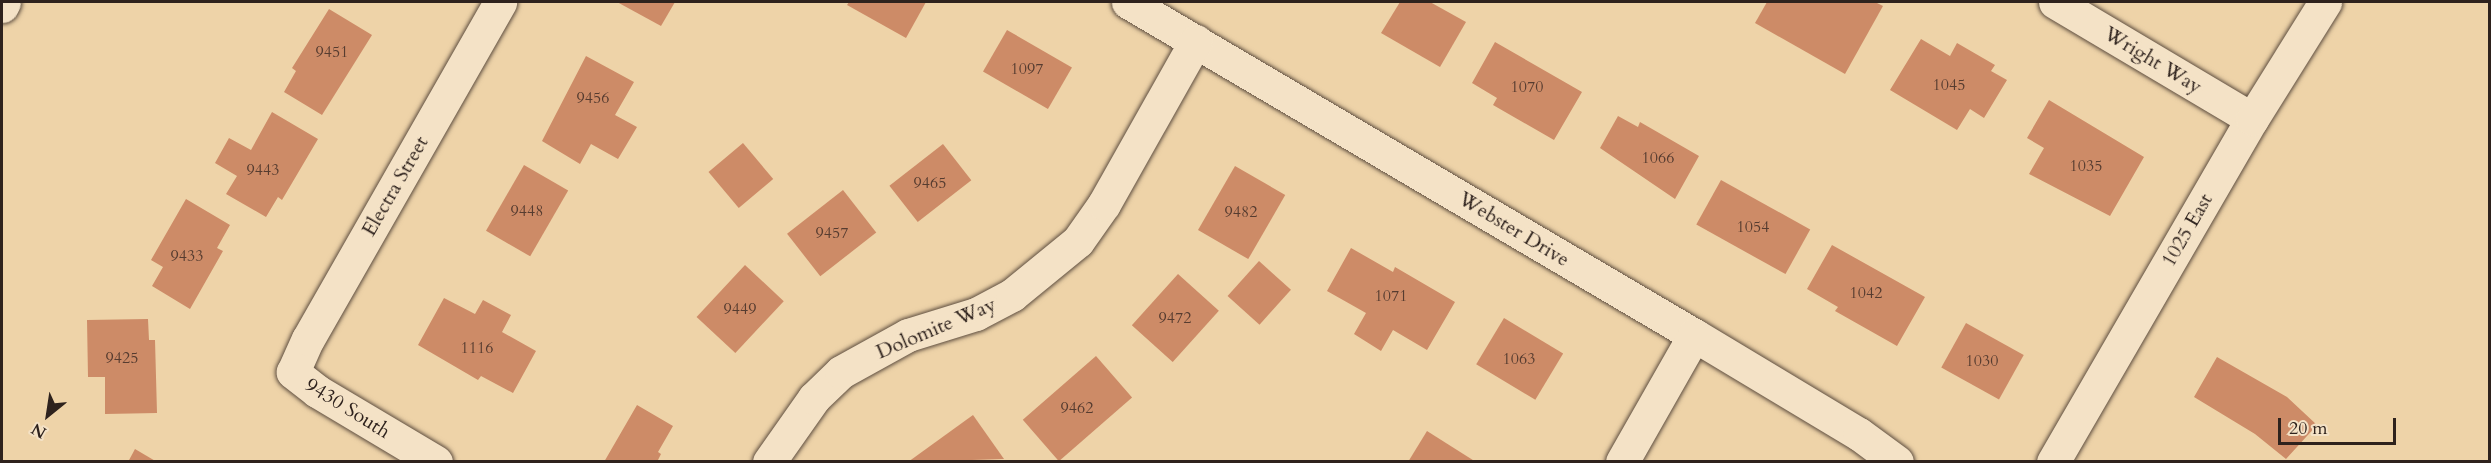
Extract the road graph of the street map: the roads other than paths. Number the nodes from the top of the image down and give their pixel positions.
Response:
1 (4, 2) edge
2 (500, 2) edge
3 (1128, 2) edge
4 (2055, 2) edge
5 (2325, 2) edge
6 (2, 6) edge
7 (1196, 41) junction
8 (2252, 119) junction
9 (1694, 335) junction
10 (293, 372) joint
11 (436, 462) edge
12 (769, 462) edge
13 (1622, 462) edge
14 (1897, 462) edge
15 (2053, 462) edge

1 - 6 street
2 - 10 street, Electra Street
3 - 7 street, Webster Drive
4 - 8 street, Wright Way
5 - 8 street, 1025 East
7 - 9 street, Webster Drive
7 - 12 street, Dolomite Way
8 - 15 street, 1025 East
9 - 13 street
9 - 14 street, Webster Drive
10 - 11 street, 9430 South

